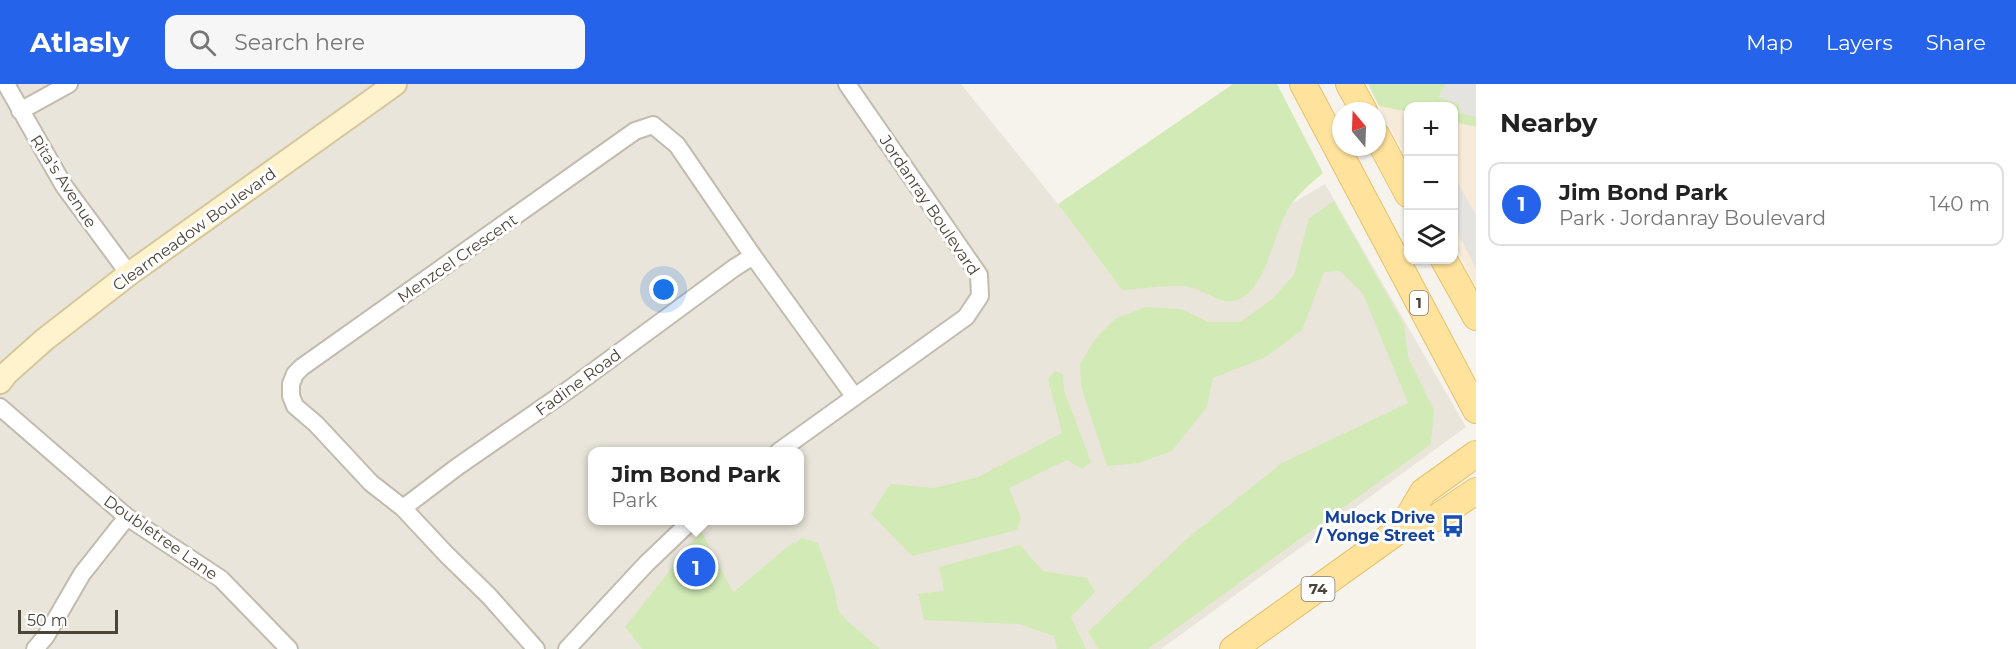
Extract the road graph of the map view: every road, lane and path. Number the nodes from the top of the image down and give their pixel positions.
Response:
1 (6, 84) edge
2 (69, 84) edge
3 (395, 84) edge
4 (847, 84) edge
5 (1303, 84) edge
6 (1349, 84) edge
7 (1359, 102) edge
8 (20, 111) junction
9 (1386, 153) edge
10 (1404, 187) edge
11 (753, 256) junction
12 (1446, 264) edge
13 (129, 274) junction
14 (1476, 317) edge
15 (0, 382) edge
16 (854, 396) junction
17 (0, 407) edge
18 (1476, 410) edge
19 (785, 447) edge
20 (1476, 454) edge
21 (1476, 491) edge
22 (403, 508) junction
23 (127, 517) junction
24 (687, 525) edge
25 (1402, 528) junction
26 (280, 646) edge
27 (34, 649) edge
28 (536, 649) edge
29 (567, 649) edge
30 (1233, 649) edge

1 - 8 street, Rita's Avenue
2 - 8 street
3 - 13 street, Clearmeadow Boulevard
4 - 16 street, Jordanray Boulevard
5 - 18 main road, 1
6 - 7 main road
8 - 13 street, Rita's Avenue
9 - 10 main road
11 - 16 street, Menzcel Crescent
11 - 22 street, Fadine Road
11 - 22 street, Menzcel Crescent
12 - 14 main road
13 - 15 street, Clearmeadow Boulevard
16 - 19 street, Jordanray Boulevard
17 - 23 street, Doubletree Lane
20 - 25 main road, 74
21 - 25 main road, 74
22 - 28 street, Menzcel Crescent
23 - 26 street, Doubletree Lane
23 - 27 street
24 - 29 street
25 - 30 main road, 74

